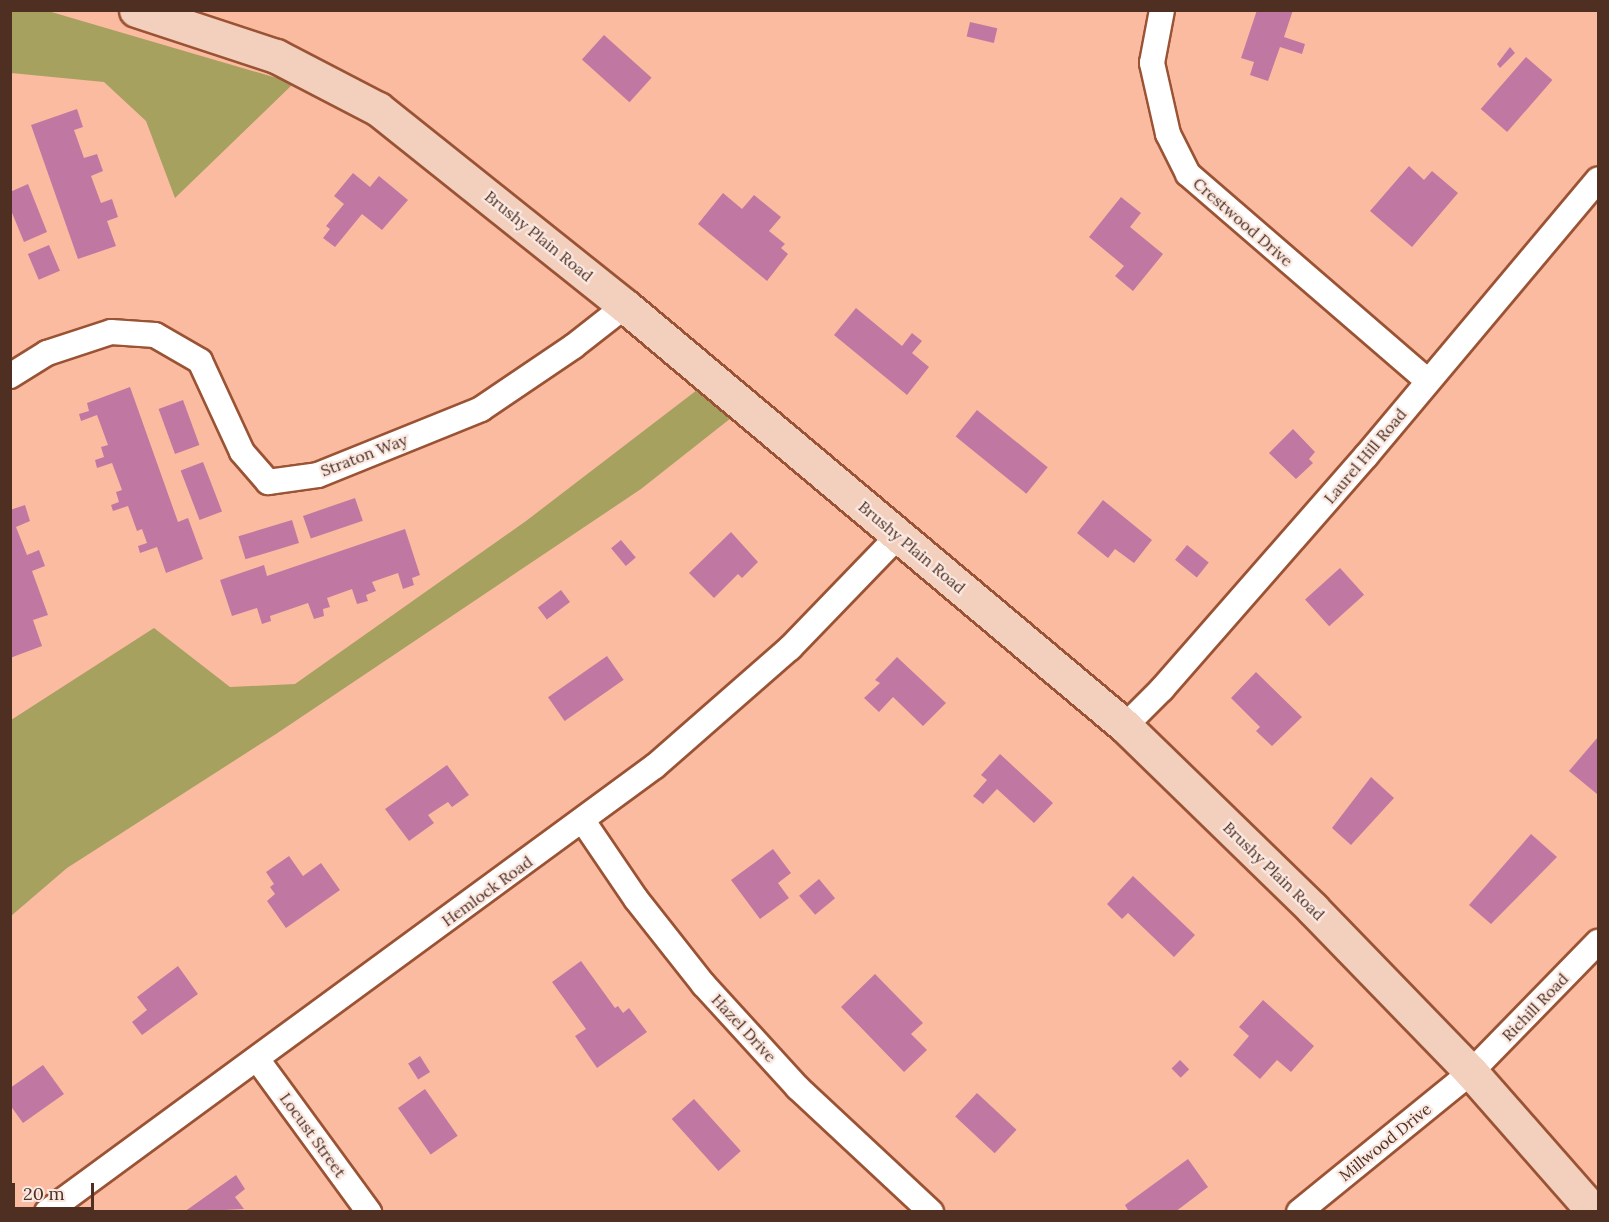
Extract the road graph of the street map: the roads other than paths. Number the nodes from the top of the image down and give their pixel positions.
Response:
1 (136, 10) edge
2 (1162, 10) edge
3 (1599, 180) edge
4 (625, 306) junction
5 (10, 376) edge
6 (1428, 381) junction
7 (898, 536) junction
8 (1125, 726) junction
9 (583, 820) junction
10 (1599, 942) edge
11 (257, 1059) junction
12 (1471, 1072) junction
13 (47, 1212) edge
14 (369, 1212) edge
15 (932, 1212) edge
16 (1299, 1212) edge
17 (1594, 1212) edge

1 - 4 main road, Brushy Plain Road
2 - 6 street, Crestwood Drive
3 - 6 street, Laurel Hill Road
4 - 5 street, Straton Way
4 - 7 main road, Brushy Plain Road
6 - 8 street, Laurel Hill Road
7 - 8 main road, Brushy Plain Road
7 - 9 street, Hemlock Road
8 - 12 main road, Brushy Plain Road
9 - 11 street, Hemlock Road
9 - 15 street, Hazel Drive
10 - 12 street, Richill Road
11 - 13 street, Hemlock Road
11 - 14 street, Locust Street
12 - 16 street, Millwood Drive
12 - 17 main road, Brushy Plain Road

